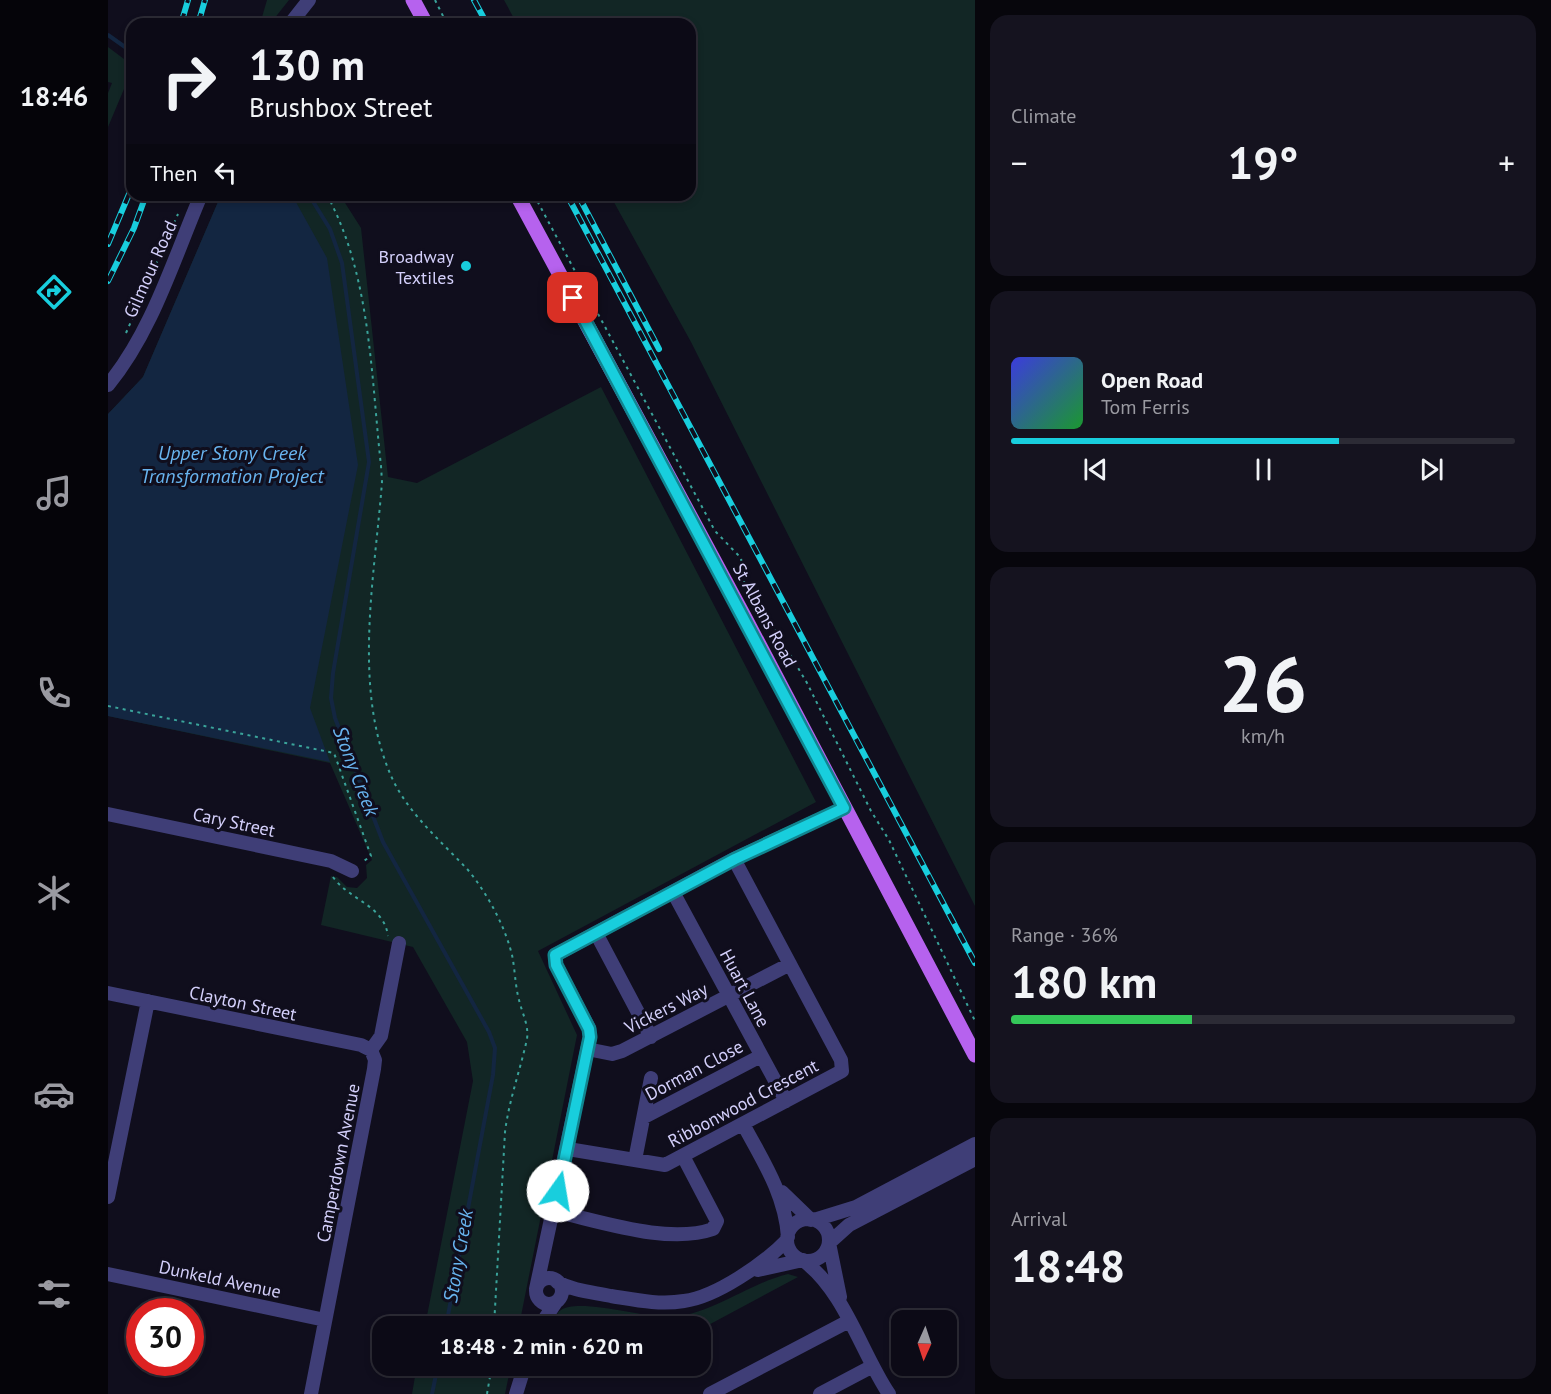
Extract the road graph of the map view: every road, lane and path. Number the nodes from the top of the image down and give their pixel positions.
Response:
1 (309, 0) edge
2 (413, 0) edge
3 (435, 0) edge
4 (295, 18) edge
5 (423, 18) edge
6 (444, 18) edge
7 (198, 201) edge
8 (330, 201) edge
9 (521, 201) edge
10 (537, 201) edge
11 (182, 206) dead end
12 (126, 334) dead end
13 (108, 385) edge
14 (746, 590) dead end
15 (756, 610) dead end
16 (108, 706) edge
17 (844, 808) junction
18 (108, 814) edge
19 (735, 859) junction
20 (352, 871) joint
21 (331, 875) dead end
22 (674, 892) junction
23 (596, 933) junction
24 (393, 941) joint
25 (790, 964) junction
26 (108, 993) edge
27 (729, 996) junction
28 (148, 1001) junction
29 (975, 1021) edge
30 (651, 1037) junction
31 (587, 1049) junction
32 (371, 1050) junction
33 (975, 1055) edge
34 (761, 1056) junction
35 (651, 1078) dead end
36 (786, 1101) junction
37 (644, 1117) junction
38 (743, 1124) junction
39 (975, 1144) edge
40 (568, 1149) junction
41 (683, 1156) junction
42 (975, 1159) edge
43 (635, 1160) junction
44 (777, 1186) junction
45 (108, 1197) edge
46 (553, 1211) junction
47 (813, 1220) junction
48 (787, 1239) junction
49 (829, 1243) junction
50 (544, 1254) junction
51 (803, 1260) junction
52 (108, 1274) edge
53 (742, 1275) junction
54 (556, 1281) junction
55 (537, 1293) junction
56 (596, 1293) junction
57 (558, 1301) junction
58 (495, 1316) edge
59 (538, 1316) edge
60 (546, 1316) edge
61 (847, 1318) junction
62 (325, 1320) junction
63 (871, 1367) junction
64 (490, 1376) edge
65 (522, 1376) edge
66 (311, 1394) edge
67 (487, 1394) edge
68 (516, 1394) edge
69 (710, 1394) edge
70 (820, 1394) edge
71 (889, 1394) edge

1 - 4 street
2 - 5 main road
3 - 6 path
7 - 13 street, Gilmour Road
8 - 58 path
9 - 17 main road, St Albans Road
10 - 14 path
11 - 12 path
15 - 29 path
16 - 20 path
17 - 19 street
17 - 33 main road, St Albans Road
18 - 20 street, Cary Street
19 - 22 street
19 - 25 street, Ribbonwood Crescent
21 - 24 path
22 - 23 street
22 - 27 street, Huart Lane
23 - 30 street
23 - 31 street
24 - 32 street, Camperdown Avenue
25 - 27 street, Vickers Way
25 - 36 street, Ribbonwood Crescent
26 - 28 street, Clayton Street
27 - 30 street, Vickers Way
27 - 34 street, Huart Lane
28 - 32 street, Clayton Street
28 - 45 street
30 - 31 street, Vickers Way
31 - 40 street
32 - 62 street, Camperdown Avenue
34 - 36 street, Huart Lane
34 - 37 street, Dorman Close
35 - 37 street, Dorman Close
36 - 38 street, Ribbonwood Crescent
37 - 43 street, Dorman Close
38 - 41 street, Ribbonwood Crescent
38 - 44 street
39 - 47 street
40 - 43 street, Ribbonwood Crescent
40 - 46 street
41 - 43 street, Ribbonwood Crescent
41 - 46 street
42 - 49 street
44 - 47 street
44 - 48 street
46 - 50 street
47 - 48 street
47 - 49 street
48 - 51 street
48 - 53 street
49 - 51 street
49 - 61 street
50 - 54 street
50 - 55 street
51 - 53 street
51 - 61 street
52 - 62 street, Dunkeld Avenue
53 - 56 street
54 - 55 street
54 - 56 street
54 - 57 street
55 - 57 street
55 - 59 street
56 - 57 street
57 - 60 street
61 - 63 street
61 - 69 street
62 - 66 street, Camperdown Avenue
63 - 70 street
63 - 71 street
64 - 67 path
65 - 68 street

